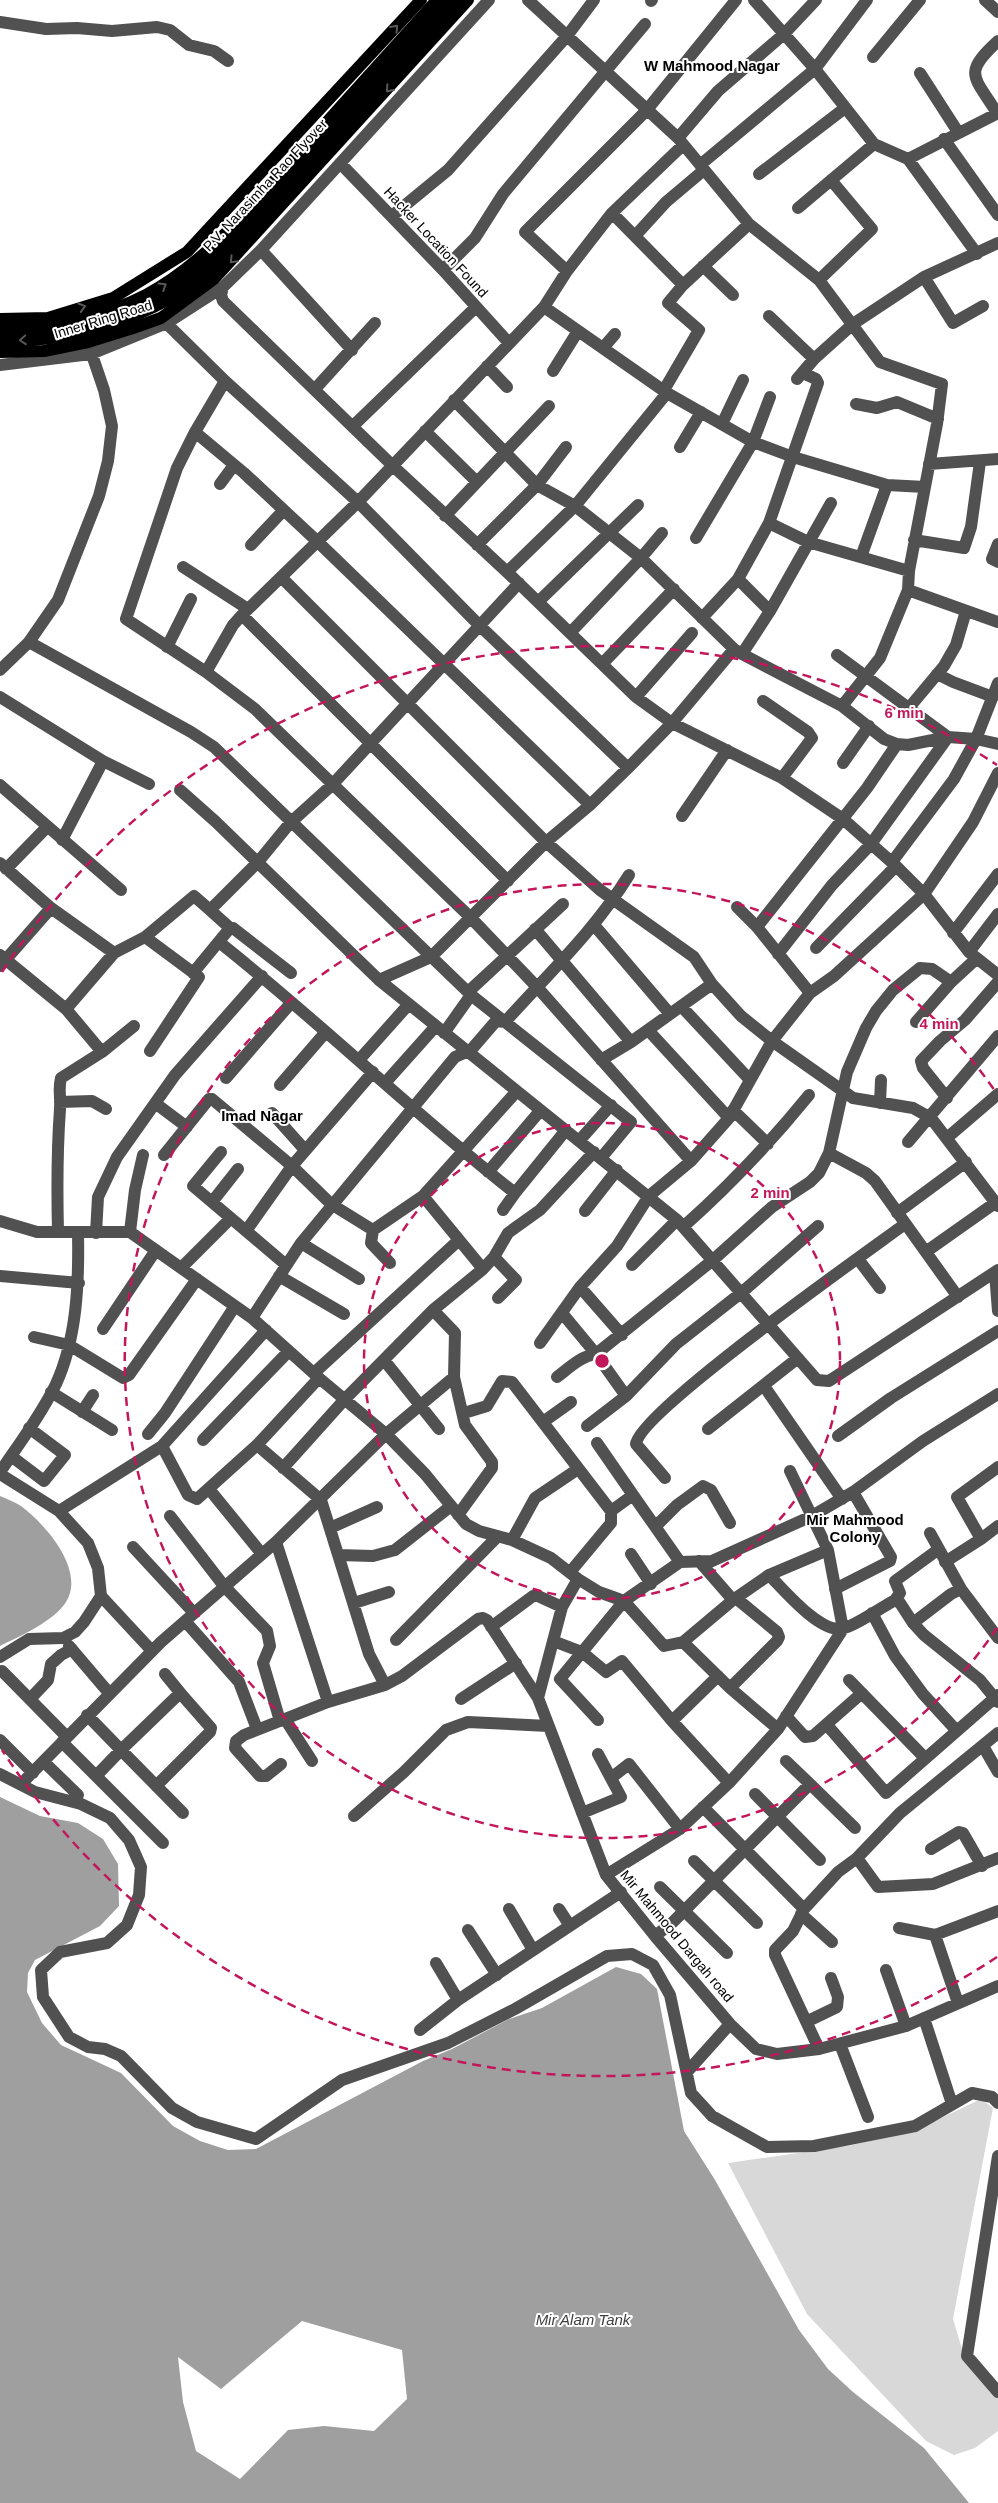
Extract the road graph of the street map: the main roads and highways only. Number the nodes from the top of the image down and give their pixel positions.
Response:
1 (421, 0) edge
2 (439, 0) edge
3 (456, 0) edge
4 (468, 0) edge
5 (0, 319) edge
6 (0, 328) edge
7 (0, 341) edge
8 (0, 352) edge

5 -> 1 main road, Inner Ring Road
6 -> 2 highway, P.V. Narasimha Rao Flyover
3 -> 7 highway, P.V. Narasimha Rao Flyover
4 -> 8 main road, Inner Ring Road

